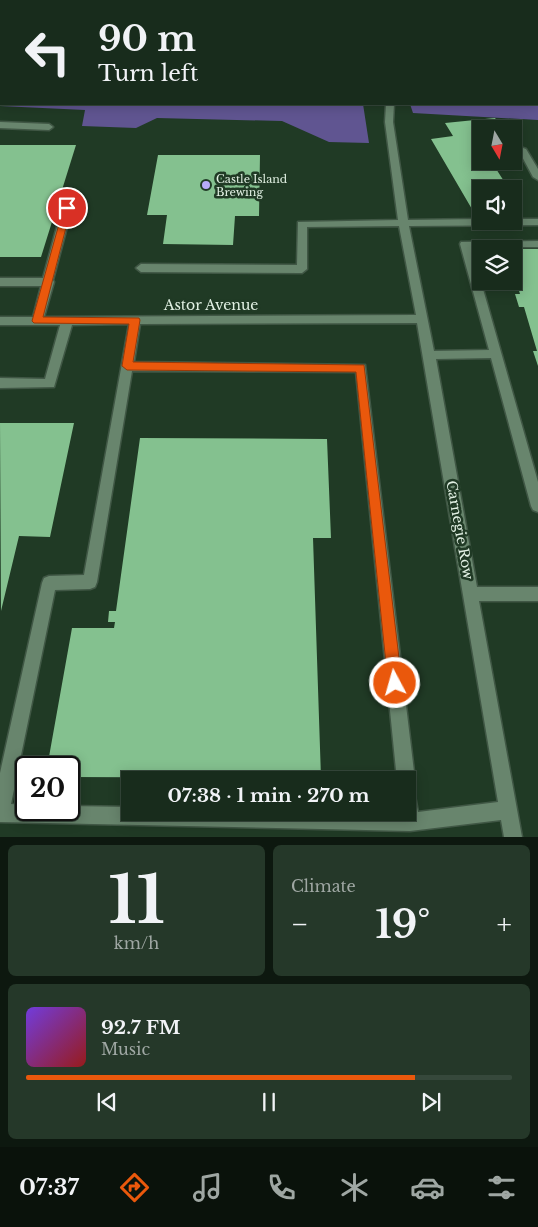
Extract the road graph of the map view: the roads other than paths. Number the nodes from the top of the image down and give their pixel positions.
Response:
1 (390, 105) edge
2 (0, 125) edge
3 (49, 127) dead end
4 (523, 151) dead end
5 (538, 178) edge
6 (67, 208) dead end
7 (538, 222) edge
8 (404, 224) junction
9 (538, 244) edge
10 (141, 268) dead end
11 (0, 282) edge
12 (49, 282) junction
13 (422, 319) junction
14 (67, 320) junction
15 (135, 320) junction
16 (0, 321) edge
17 (37, 321) junction
18 (496, 354) junction
19 (429, 355) junction
20 (127, 366) junction
21 (0, 383) edge
22 (538, 506) edge
23 (471, 594) junction
24 (538, 594) edge
25 (405, 771) edge
26 (508, 810) junction
27 (0, 813) edge
28 (410, 822) joint
29 (513, 837) edge

1 - 8 street, Carnegie Row
2 - 3 street
4 - 5 street
6 - 12 street
7 - 8 street
8 - 10 street
8 - 13 street, Carnegie Row
9 - 18 street
11 - 12 street
12 - 17 street
13 - 15 street, Astor Avenue
13 - 19 street, Carnegie Row
14 - 15 street, Astor Avenue
14 - 17 street, Astor Avenue
14 - 21 street
15 - 20 street
16 - 17 street, Astor Avenue
18 - 19 street
18 - 22 street
19 - 23 street, Carnegie Row
20 - 25 street
20 - 27 street
23 - 24 street
23 - 26 street, Carnegie Row
26 - 28 street
26 - 29 street, Carnegie Row
27 - 28 street

